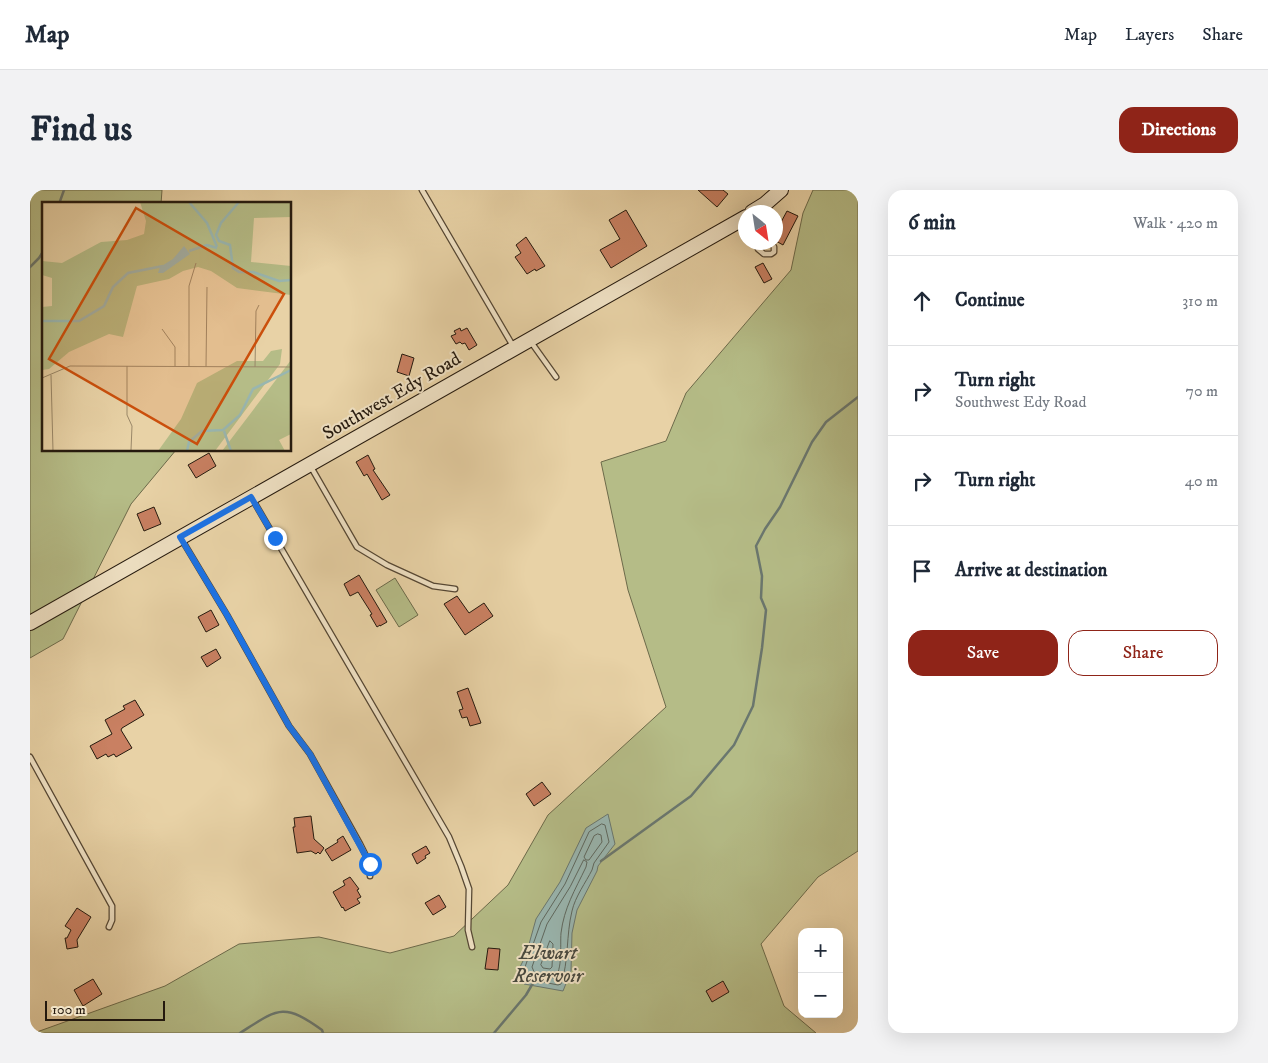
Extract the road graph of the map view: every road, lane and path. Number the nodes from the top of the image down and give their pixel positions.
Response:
1 (422, 190) edge
2 (780, 190) edge
3 (764, 205) edge
4 (738, 222) edge
5 (759, 250) edge
6 (774, 250) edge
7 (528, 339) junction
8 (514, 347) junction
9 (556, 377) dead end
10 (310, 463) junction
11 (251, 497) junction
12 (180, 537) junction
13 (455, 588) dead end
14 (30, 623) edge
15 (30, 757) edge
16 (370, 876) dead end
17 (109, 927) dead end
18 (472, 947) dead end

1 - 8 lane
2 - 3 street, Southwest Edy Road
4 - 7 street, Southwest Edy Road
5 - 6 lane
7 - 8 street, Southwest Edy Road
7 - 9 lane
8 - 10 street, Southwest Edy Road
10 - 11 street, Southwest Edy Road
10 - 13 lane
11 - 12 street, Southwest Edy Road
11 - 18 lane
12 - 14 street, Southwest Edy Road
12 - 16 lane
15 - 17 lane

